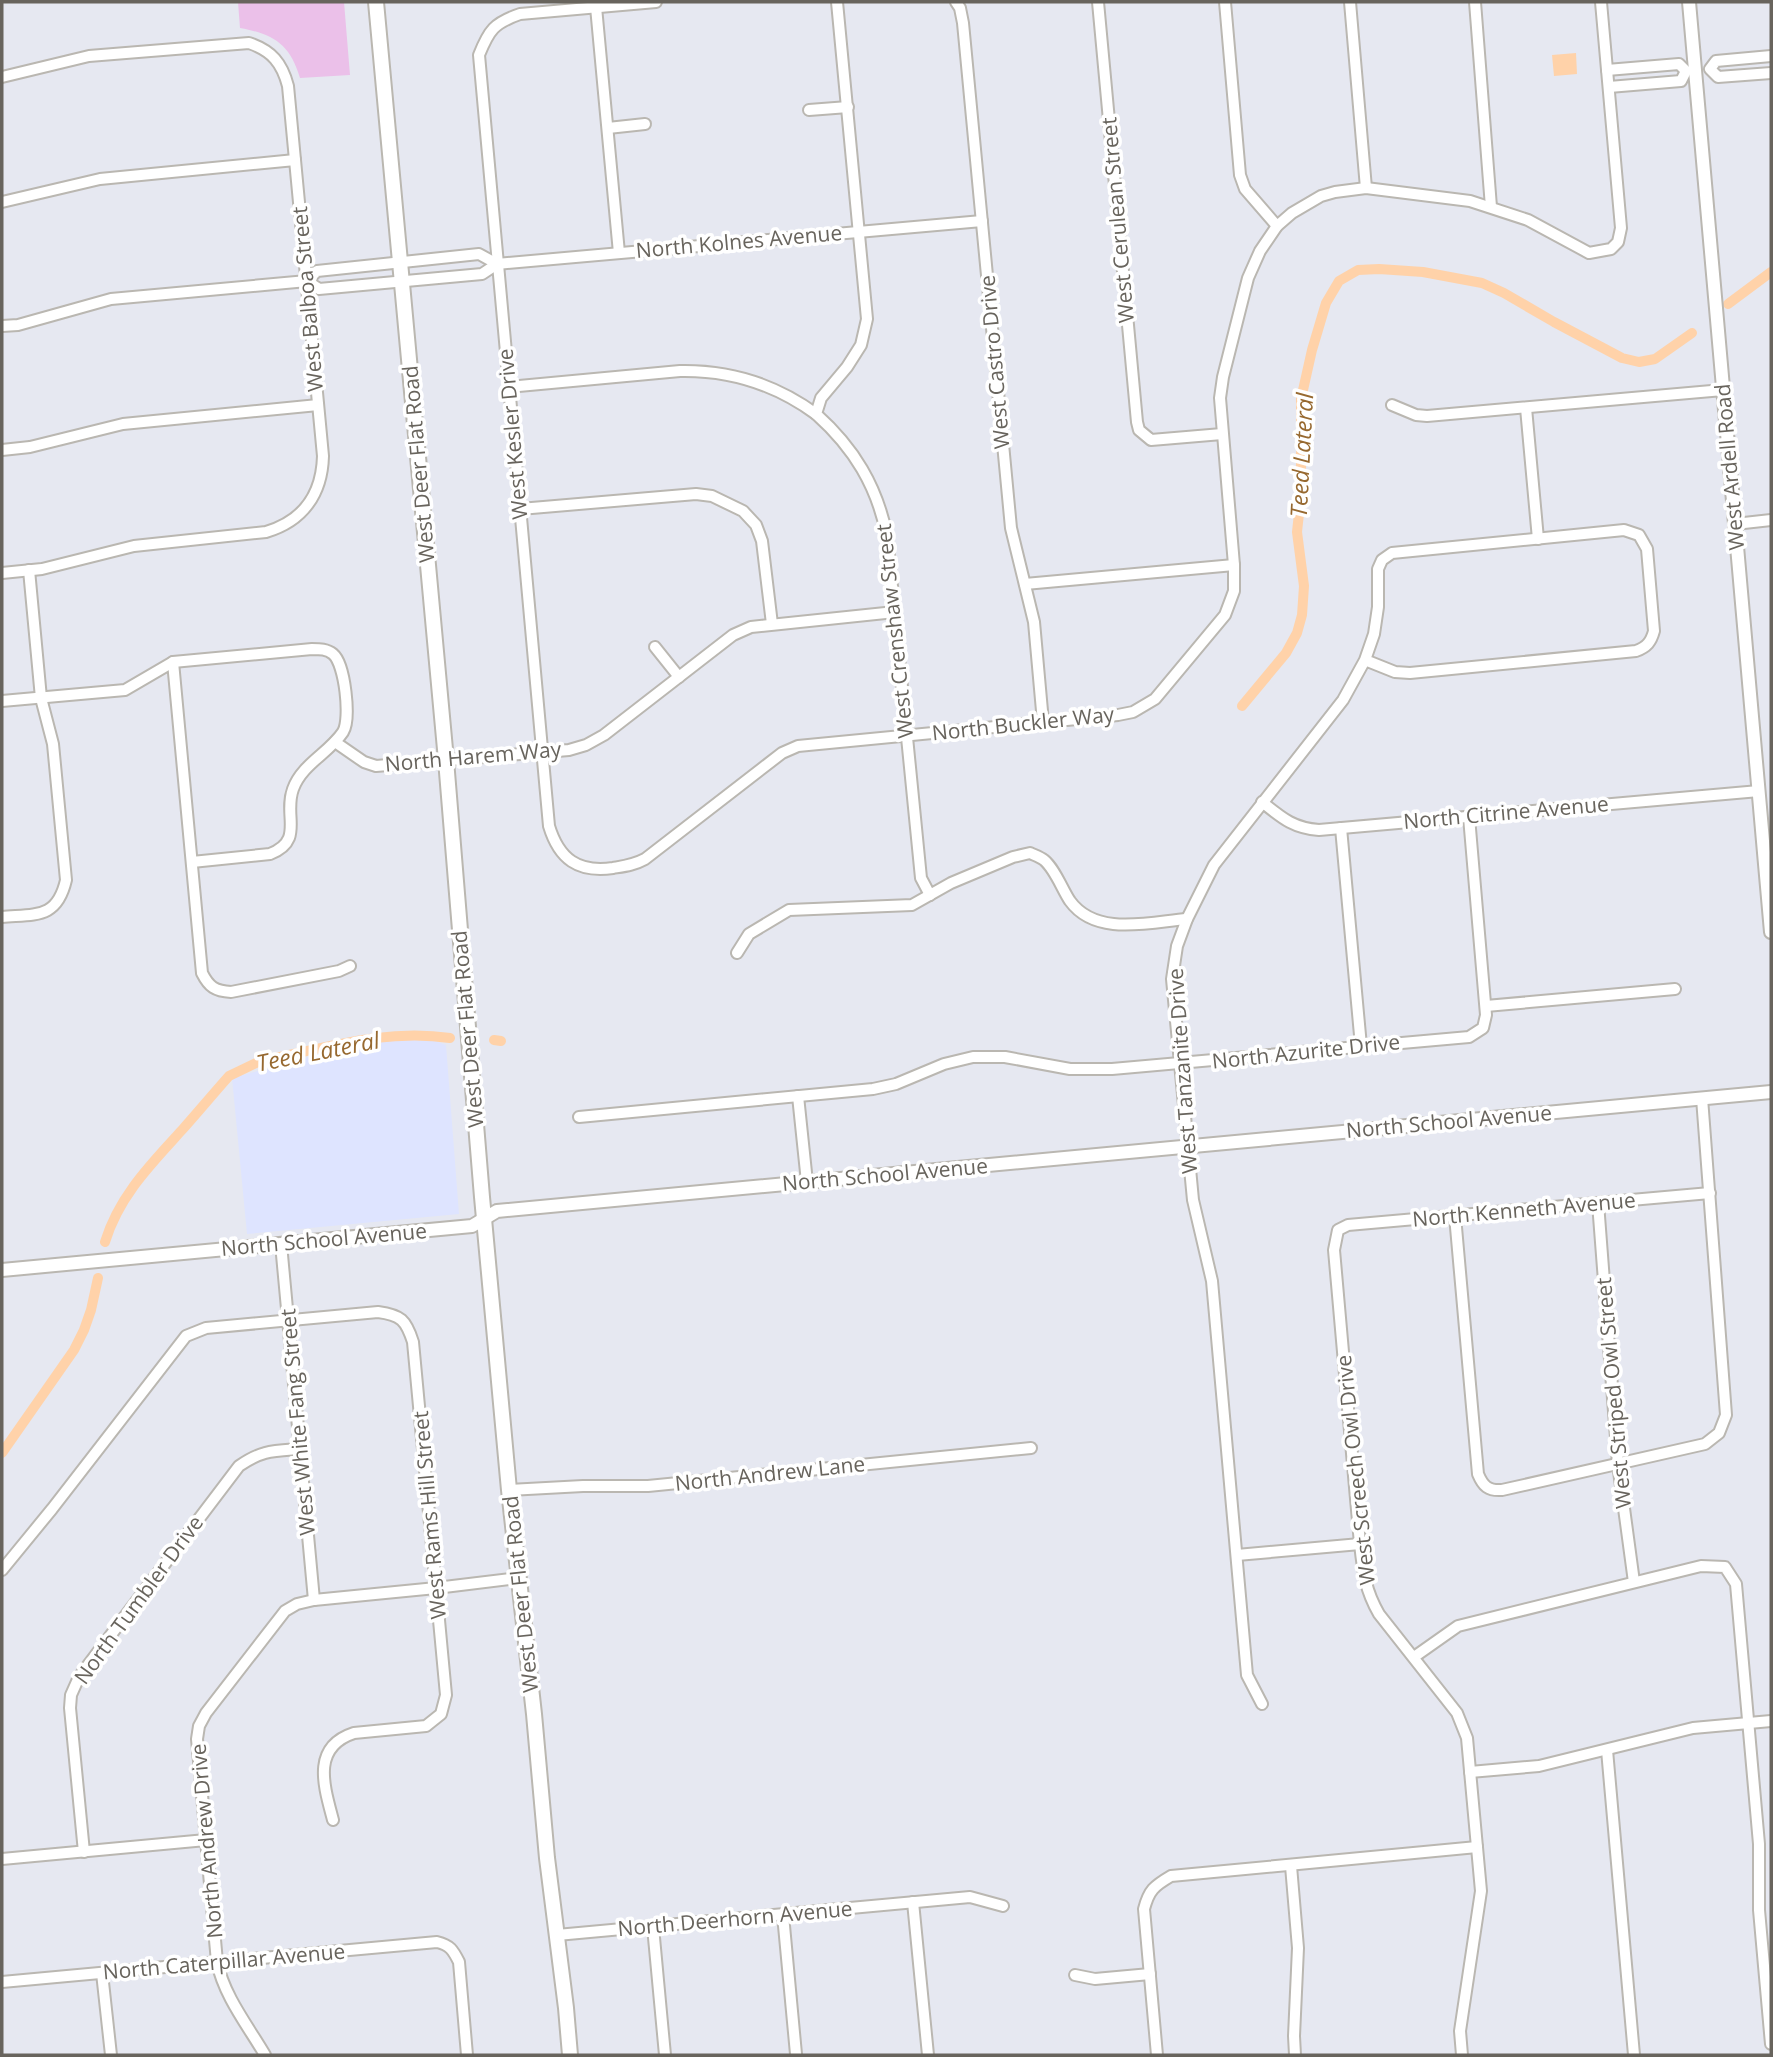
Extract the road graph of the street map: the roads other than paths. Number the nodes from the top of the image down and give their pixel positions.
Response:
1 (376, 2) edge
2 (656, 2) edge
3 (837, 2) edge
4 (956, 2) edge
5 (1098, 2) edge
6 (1225, 2) edge
7 (1350, 2) edge
8 (1475, 2) edge
9 (1601, 2) edge
10 (1689, 2) edge
11 (596, 7) junction
12 (1771, 56) edge
13 (1710, 69) junction
14 (1607, 70) junction
15 (1691, 71) junction
16 (1771, 73) edge
17 (2, 77) edge
18 (1609, 87) junction
19 (848, 107) junction
20 (808, 110) dead end
21 (645, 124) dead end
22 (608, 128) junction
23 (295, 160) junction
24 (1366, 188) junction
25 (2, 202) edge
26 (1491, 207) junction
27 (982, 221) junction
28 (1277, 226) junction
29 (860, 232) junction
30 (619, 253) junction
31 (400, 262) junction
32 (497, 264) junction
33 (307, 281) junction
34 (402, 282) junction
35 (2, 326) edge
36 (508, 387) junction
37 (1723, 390) junction
38 (318, 405) junction
39 (1392, 405) dead end
40 (1526, 408) junction
41 (816, 414) junction
42 (1222, 434) junction
43 (2, 450) edge
44 (520, 509) junction
45 (1771, 520) edge
46 (1735, 524) junction
47 (1538, 539) junction
48 (1234, 565) junction
49 (29, 570) junction
50 (2, 573) edge
51 (1025, 584) junction
52 (895, 612) junction
53 (772, 624) junction
54 (656, 647) dead end
55 (1366, 660) junction
56 (173, 662) junction
57 (679, 677) junction
58 (41, 698) junction
59 (2, 701) edge
60 (1043, 722) junction
61 (906, 735) junction
62 (335, 742) junction
63 (542, 752) junction
64 (446, 760) junction
65 (1759, 790) junction
66 (1262, 802) junction
67 (1469, 817) junction
68 (1341, 828) junction
69 (561, 853) joint
70 (192, 862) junction
71 (930, 895) junction
72 (2, 917) edge
73 (1187, 919) junction
74 (1771, 932) edge
75 (737, 953) dead end
76 (350, 966) dead end
77 (1675, 989) dead end
78 (1486, 1006) junction
79 (1361, 1046) junction
80 (1180, 1064) junction
81 (1771, 1092) edge
82 (798, 1096) junction
83 (1702, 1098) junction
84 (579, 1117) dead end
85 (1188, 1147) junction
86 (807, 1182) junction
87 (1710, 1193) junction
88 (1598, 1203) junction
89 (1455, 1216) junction
90 (484, 1219) junction
91 (1338, 1230) joint
92 (281, 1244) junction
93 (2, 1270) edge
94 (288, 1320) junction
95 (1031, 1448) dead end
96 (300, 1449) junction
97 (1618, 1464) junction
98 (509, 1490) junction
99 (1360, 1544) junction
100 (1237, 1555) junction
101 (2, 1570) edge
102 (518, 1578) junction
103 (1634, 1582) junction
104 (436, 1588) junction
105 (314, 1600) junction
106 (1414, 1657) junction
107 (1262, 1704) dead end
108 (1771, 1721) edge
109 (1748, 1723) junction
110 (1607, 1750) junction
111 (1471, 1772) junction
112 (333, 1820) dead end
113 (206, 1840) junction
114 (1477, 1847) junction
115 (83, 1852) junction
116 (2, 1859) edge
117 (1291, 1866) junction
118 (913, 1902) junction
119 (1003, 1906) dead end
120 (783, 1914) junction
121 (653, 1927) junction
122 (557, 1935) junction
123 (217, 1962) junction
124 (102, 1973) junction
125 (1150, 1974) junction
126 (1074, 1975) dead end
127 (2, 1982) edge
128 (1771, 2044) edge
129 (796, 2054) edge
130 (110, 2055) edge
131 (265, 2055) edge
132 (467, 2055) edge
133 (570, 2055) edge
134 (665, 2055) edge
135 (928, 2055) edge
136 (1157, 2055) edge
137 (1295, 2055) edge
138 (1462, 2055) edge
139 (1634, 2055) edge

1 - 31 main road, West Deer Flat Road
2 - 11 street
3 - 19 street
4 - 27 street, West Castro Drive
5 - 42 street, West Cerulean Street
6 - 28 street
7 - 24 street
8 - 26 street
9 - 14 street
10 - 15 street, West Ardell Road
11 - 22 street
11 - 32 street, West Kesler Drive
12 - 13 street
13 - 15 street
13 - 16 street
14 - 15 street
14 - 18 street
15 - 18 street
15 - 37 street, West Ardell Road
17 - 23 street, West Balboa Street
18 - 26 street
19 - 20 street
19 - 29 street
21 - 22 street
22 - 30 street
23 - 25 street
23 - 33 street, West Balboa Street
24 - 26 street
24 - 28 street
27 - 29 street, North Kolnes Avenue
27 - 51 street, West Castro Drive
28 - 42 street, North Buckler Way
29 - 30 street, North Kolnes Avenue
29 - 41 street
30 - 32 street, North Kolnes Avenue
31 - 32 street, North Kolnes Avenue
31 - 33 street, North Kolnes Avenue
31 - 34 main road, West Deer Flat Road
32 - 34 street, North Kolnes Avenue
32 - 36 street, West Kesler Drive
33 - 34 street, North Kolnes Avenue
33 - 35 street, North Kolnes Avenue
33 - 38 street, West Balboa Street
34 - 64 main road, West Deer Flat Road
36 - 41 street, West Crenshaw Street
36 - 44 street, West Kesler Drive
37 - 40 street
37 - 46 street, West Ardell Road
38 - 43 street
38 - 49 street, West Balboa Street
39 - 40 street
40 - 47 street
41 - 52 street, West Crenshaw Street
42 - 48 street, North Buckler Way
44 - 53 street
44 - 63 street, West Kesler Drive
45 - 46 street
46 - 65 street, West Ardell Road
47 - 55 street, West Tanzanite Drive
47 - 55 street
48 - 51 street
48 - 60 street, North Buckler Way
49 - 50 street
49 - 58 street
51 - 60 street, West Castro Drive
52 - 53 street, North Harem Way
52 - 61 street, West Crenshaw Street
53 - 57 street, North Harem Way
54 - 57 street
55 - 66 street, West Tanzanite Drive
56 - 58 street
56 - 62 street
56 - 70 street
57 - 63 street, North Harem Way
58 - 59 street
58 - 72 street
60 - 61 street, North Buckler Way
61 - 69 street, North Buckler Way
61 - 71 street, West Crenshaw Street
62 - 64 street, North Harem Way
62 - 70 street
63 - 64 street, North Harem Way
63 - 69 street, West Kesler Drive
64 - 90 main road, West Deer Flat Road
65 - 67 street, North Citrine Avenue
65 - 74 street, West Ardell Road
66 - 68 street, North Citrine Avenue
66 - 73 street, West Tanzanite Drive
67 - 68 street, North Citrine Avenue
67 - 78 street
68 - 79 street
70 - 76 street
71 - 73 street
71 - 75 street
73 - 80 street, West Tanzanite Drive
77 - 78 street
78 - 79 street, North Azurite Drive
79 - 80 street, North Azurite Drive
80 - 82 street, North Azurite Drive
80 - 85 street, West Tanzanite Drive
81 - 83 street, North School Avenue
82 - 84 street, North Azurite Drive
82 - 86 street
83 - 85 street, North School Avenue
83 - 87 street
85 - 86 street, North School Avenue
85 - 100 street, West Tanzanite Drive
86 - 90 street, North School Avenue
87 - 88 street, North Kenneth Avenue
87 - 97 street
88 - 89 street, North Kenneth Avenue
88 - 97 street, West Striped Owl Street
89 - 91 street, North Kenneth Avenue
89 - 97 street
90 - 92 street, North School Avenue
90 - 98 main road, West Deer Flat Road
91 - 99 street, West Screech Owl Drive
92 - 93 street, North School Avenue
92 - 94 street, West White Fang Street
94 - 96 street, West White Fang Street
94 - 101 street
94 - 104 street, West Rams Hill Street
95 - 98 street, North Andrew Lane
96 - 105 street, West White Fang Street
96 - 115 street, North Tumbler Drive
97 - 103 street, West Striped Owl Street
98 - 102 main road, West Deer Flat Road
99 - 100 street
99 - 106 street, West Screech Owl Drive
100 - 107 street, West Tanzanite Drive
102 - 104 street, North Andrew Drive
102 - 122 main road, West Deer Flat Road
103 - 106 street
103 - 109 street
104 - 105 street, North Andrew Drive
104 - 112 street, West Rams Hill Street
105 - 113 street, North Andrew Drive
106 - 111 street, West Screech Owl Drive
108 - 109 street
109 - 110 street
109 - 128 street
110 - 111 street
110 - 139 street
111 - 114 street, West Screech Owl Drive
113 - 115 street
113 - 123 street, North Andrew Drive
114 - 117 street
114 - 138 street, West Screech Owl Drive
115 - 116 street
117 - 125 street
117 - 137 street
118 - 119 street, North Deerhorn Avenue
118 - 120 street, North Deerhorn Avenue
118 - 135 street
120 - 121 street, North Deerhorn Avenue
120 - 129 street
121 - 122 street, North Deerhorn Avenue
121 - 134 street
122 - 133 main road, West Deer Flat Road
123 - 124 street, North Caterpillar Avenue
123 - 131 street, North Andrew Drive
123 - 132 street, North Caterpillar Avenue
124 - 127 street, North Caterpillar Avenue
124 - 130 street
125 - 126 street
125 - 136 street

